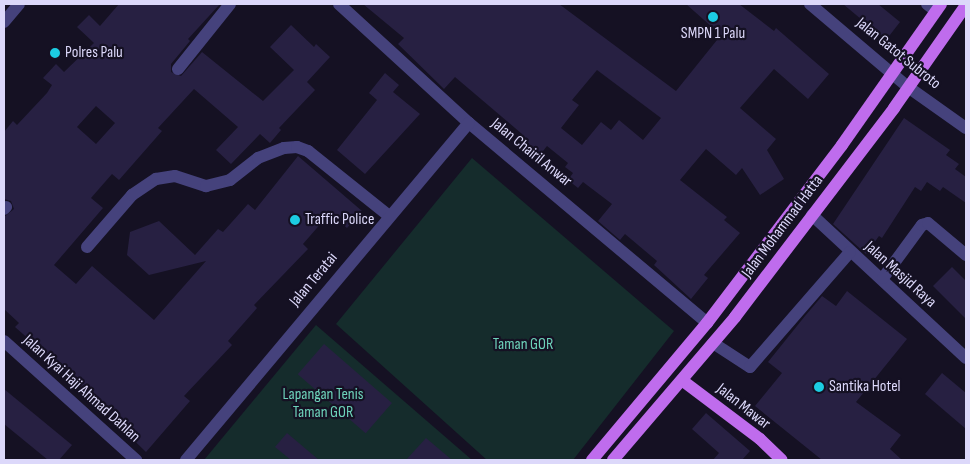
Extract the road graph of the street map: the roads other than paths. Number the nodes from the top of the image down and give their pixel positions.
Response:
1 (19, 4) edge
2 (230, 4) edge
3 (339, 4) edge
4 (810, 4) edge
5 (966, 5) edge
6 (935, 6) edge
7 (4, 22) edge
8 (178, 69) dead end
9 (894, 74) junction
10 (908, 87) junction
11 (469, 123) junction
12 (966, 128) edge
13 (812, 215) junction
14 (389, 216) junction
15 (87, 247) dead end
16 (850, 252) junction
17 (966, 255) edge
18 (883, 278) junction
19 (707, 323) junction
20 (4, 341) edge
21 (714, 343) junction
22 (966, 358) edge
23 (683, 381) junction
24 (136, 460) edge
25 (186, 460) edge
26 (592, 460) edge
27 (613, 460) edge
28 (782, 460) edge

1 - 7 street
2 - 8 street
3 - 11 street, Jalan Chairil Anwar
4 - 9 street, Jalan Gatot Subroto
5 - 10 main road, Jalan Mohammad Hatta
6 - 9 main road, Jalan Mohammad Hatta
9 - 10 street, Jalan Gatot Subroto
9 - 19 main road, Jalan Mohammad Hatta
10 - 12 street, Jalan Gatot Subroto
10 - 13 main road, Jalan Mohammad Hatta
11 - 14 street, Jalan Teratai
11 - 19 street, Jalan Chairil Anwar
13 - 16 street, Jalan Masjid Raya
13 - 21 main road, Jalan Mohammad Hatta
14 - 15 street
14 - 25 street, Jalan Teratai
16 - 18 street, Jalan Masjid Raya
16 - 21 street
17 - 18 street
18 - 22 street, Jalan Masjid Raya
19 - 26 main road, Jalan Mohammad Hatta
20 - 24 street, Jalan Kyai Haji Ahmad Dahlan
21 - 23 main road, Jalan Mohammad Hatta
23 - 27 main road, Jalan Mohammad Hatta
23 - 28 main road, Jalan Mawar

